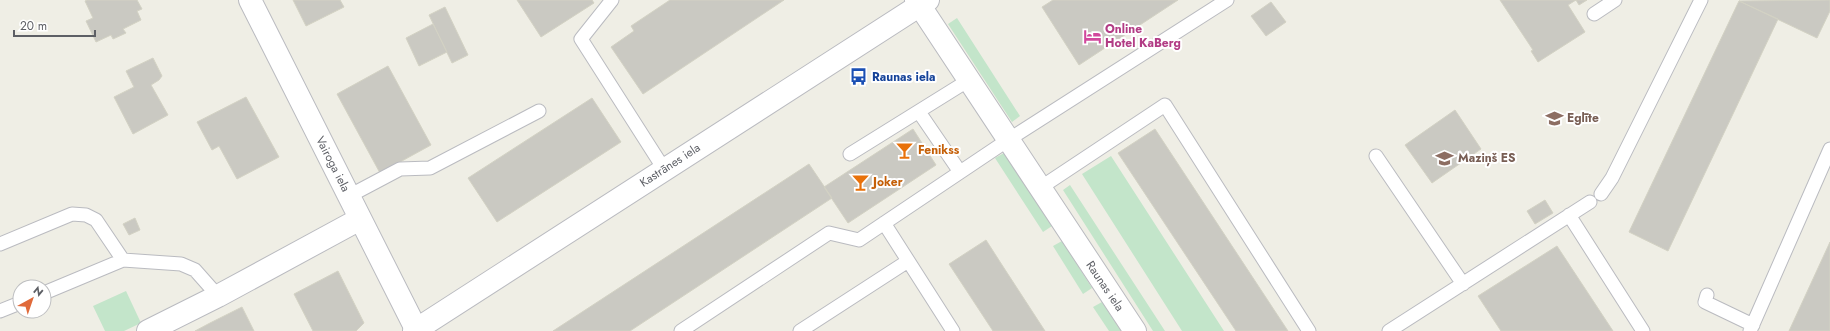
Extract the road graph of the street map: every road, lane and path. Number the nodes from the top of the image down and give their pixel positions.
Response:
1 (250, 0) edge
2 (612, 0) edge
3 (1227, 0) edge
4 (1615, 0) edge
5 (1701, 0) edge
6 (921, 2) edge
7 (1594, 14) dead end
8 (969, 80) junction
9 (539, 111) dead end
10 (920, 112) junction
11 (1008, 140) junction
12 (1830, 148) edge
13 (850, 154) dead end
14 (1376, 156) dead end
15 (664, 169) junction
16 (960, 172) junction
17 (1040, 188) junction
18 (349, 196) junction
19 (1569, 215) junction
20 (360, 219) junction
21 (884, 223) junction
22 (0, 244) edge
23 (123, 260) junction
24 (908, 261) junction
25 (1463, 284) junction
26 (52, 289) edge
27 (1707, 295) dead end
28 (218, 296) junction
29 (12, 306) edge
30 (0, 311) edge
31 (1752, 328) edge
32 (415, 330) edge
33 (148, 331) edge
34 (681, 331) edge
35 (800, 331) edge
36 (953, 331) edge
37 (1135, 331) edge
38 (1309, 331) edge
39 (1389, 331) edge
40 (1643, 331) edge

1 - 18 street, Vairoga iela
2 - 15 lane
3 - 11 lane
4 - 7 lane
5 - 19 lane
6 - 8 street, Raunas iela
6 - 15 street, Kastrānes iela
8 - 10 lane
8 - 11 street, Raunas iela
9 - 18 lane
10 - 13 lane
10 - 16 lane
11 - 16 lane
11 - 17 street, Raunas iela
12 - 31 lane
14 - 25 lane
15 - 32 street, Kastrānes iela
16 - 21 lane
17 - 37 street, Raunas iela
17 - 38 lane
18 - 20 street, Vairoga iela
19 - 25 lane
19 - 40 lane
20 - 28 street
20 - 32 street, Vairoga iela
21 - 24 lane
21 - 34 lane
22 - 23 lane
23 - 26 lane
23 - 28 lane
24 - 35 lane
24 - 36 lane
25 - 39 lane
27 - 31 lane
28 - 33 street
29 - 30 lane

